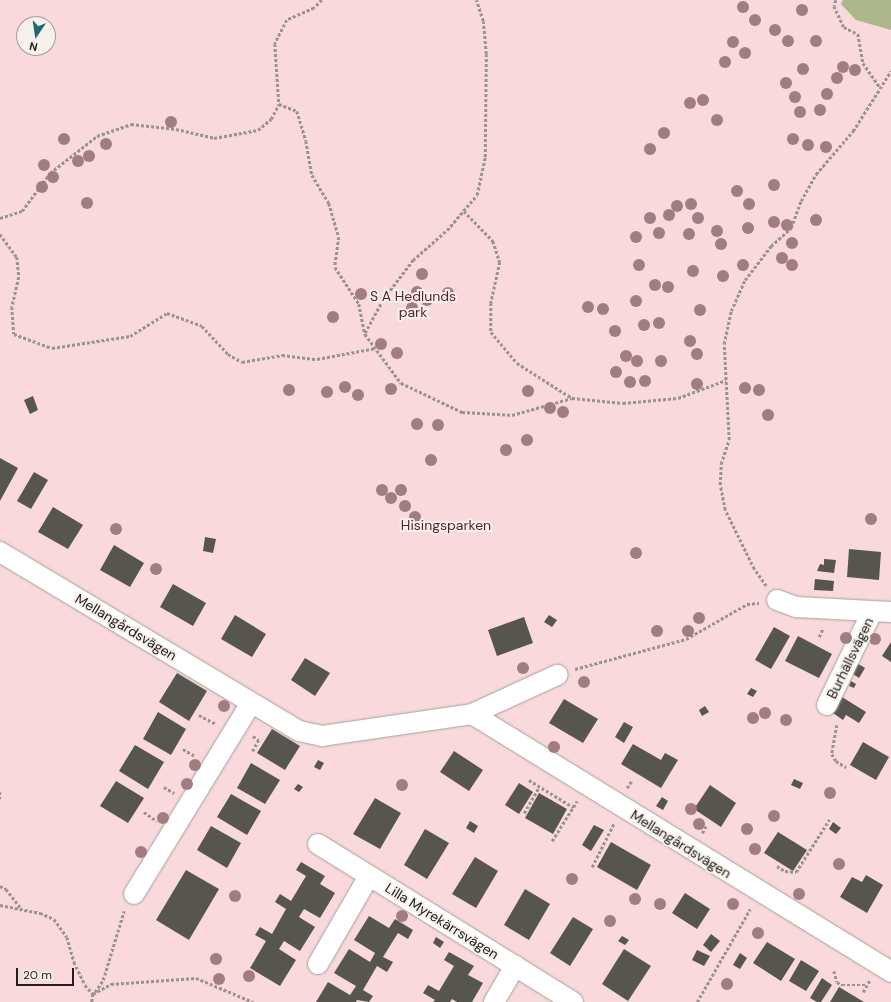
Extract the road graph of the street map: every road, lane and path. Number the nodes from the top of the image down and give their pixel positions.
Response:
1 (322, 0) edge
2 (476, 0) edge
3 (836, 0) edge
4 (891, 71) edge
5 (880, 87) junction
6 (279, 104) junction
7 (464, 211) junction
8 (0, 218) edge
9 (0, 234) edge
10 (365, 334) junction
11 (376, 348) junction
12 (726, 380) junction
13 (572, 398) junction
14 (0, 552) edge
15 (777, 600) junction
16 (882, 612) edge
17 (557, 675) joint
18 (251, 703) junction
19 (827, 705) dead end
20 (472, 714) junction
21 (837, 725) dead end
22 (846, 767) dead end
23 (529, 780) dead end
24 (586, 786) junction
25 (539, 787) junction
26 (0, 792) edge
27 (0, 799) edge
28 (573, 807) junction
29 (624, 808) junction
30 (524, 813) dead end
31 (830, 820) dead end
32 (552, 841) dead end
33 (318, 844) dead end
34 (777, 866) dead end
35 (592, 867) dead end
36 (369, 876) junction
37 (0, 886) edge
38 (760, 893) junction
39 (134, 894) joint
40 (0, 905) edge
41 (20, 908) junction
42 (318, 964) dead end
43 (515, 966) junction
44 (834, 971) dead end
45 (891, 972) edge
46 (867, 985) dead end
47 (93, 994) junction
48 (92, 1002) edge
49 (253, 1002) edge
50 (494, 1002) edge
51 (573, 1002) edge
52 (697, 1002) edge

1 - 6 path
2 - 7 path
3 - 5 path
4 - 5 path
5 - 12 path
6 - 8 path
6 - 10 path
7 - 10 path
7 - 13 path
9 - 11 path
10 - 11 path
11 - 13 path
12 - 13 path
12 - 15 path
14 - 18 street, Mellangårdsvägen
15 - 16 street, Burhällsvägen
15 - 17 path
16 - 19 street, Burhällsvägen
17 - 20 street, Mellangårdsvägen
18 - 20 street, Mellangårdsvägen
18 - 39 street
20 - 24 street, Mellangårdsvägen
21 - 22 path
23 - 25 path
24 - 28 path
24 - 29 street, Mellangårdsvägen
25 - 28 path
25 - 30 path
26 - 27 path
28 - 32 path
29 - 35 path
29 - 38 street, Mellangårdsvägen
31 - 34 path
33 - 36 street, Lilla Myrekärrsvägen
36 - 42 street, Lilla Myrekärrsvägen
36 - 43 street, Lilla Myrekärrsvägen
37 - 41 path
38 - 45 street, Mellangårdsvägen
38 - 52 path
39 - 47 path
40 - 41 path
41 - 47 path
43 - 50 street, Lilla Myrekärrsvägen
43 - 51 street, Lilla Myrekärrsvägen
44 - 46 path
47 - 48 path
47 - 49 path

